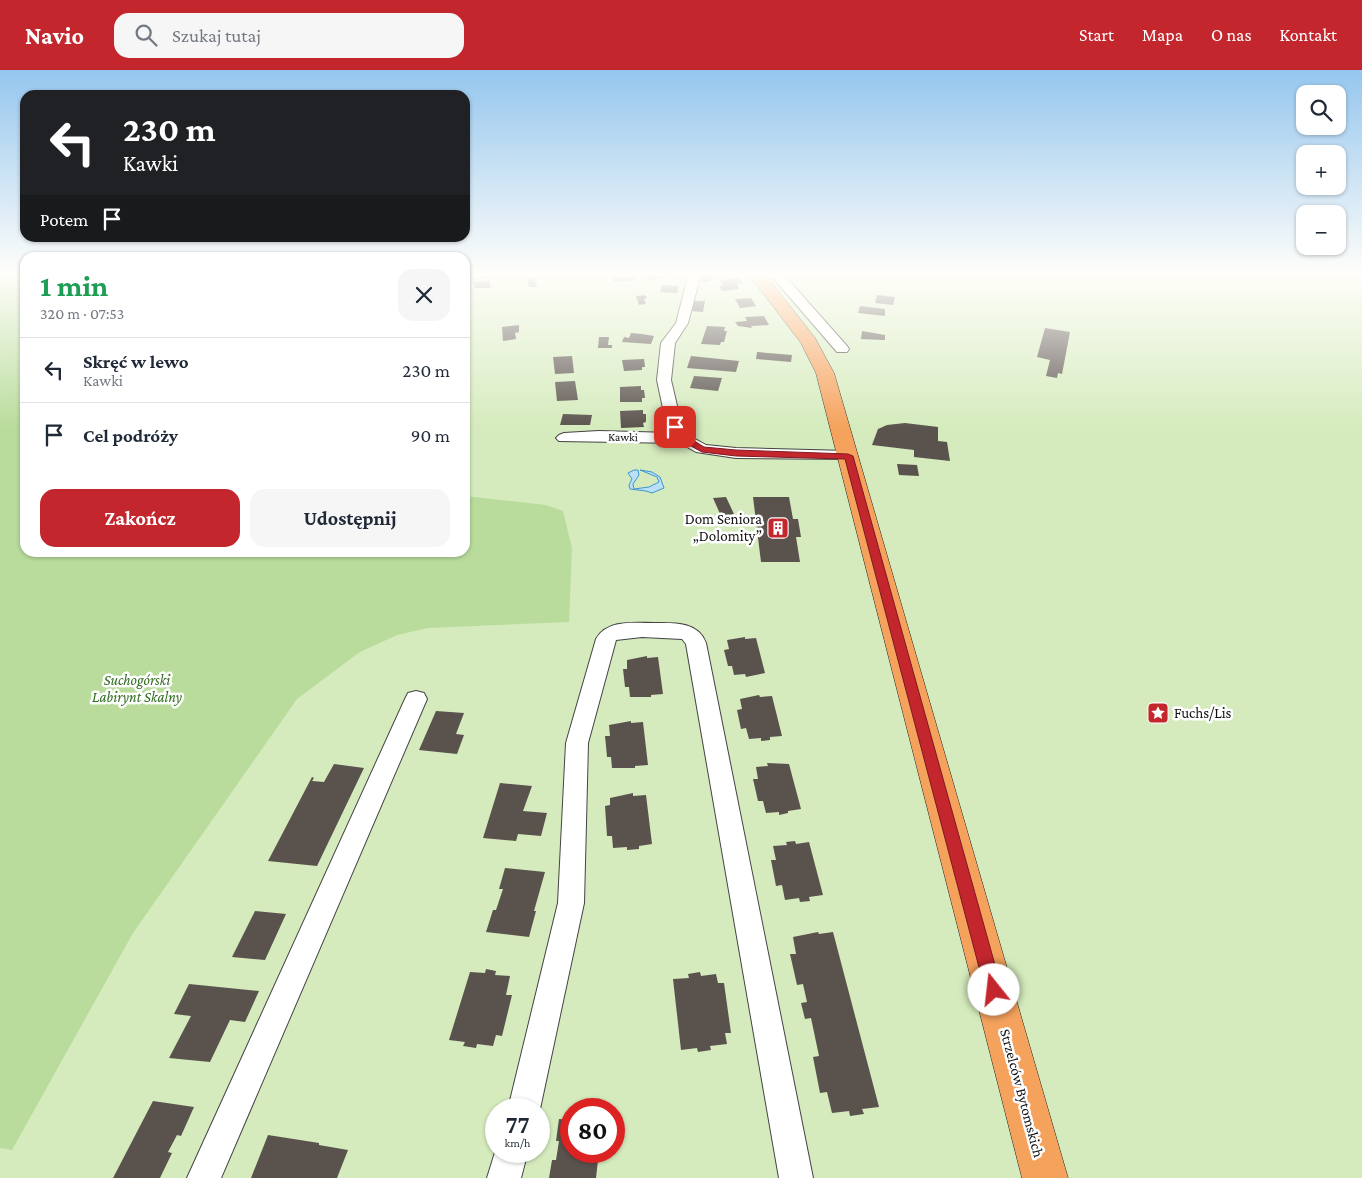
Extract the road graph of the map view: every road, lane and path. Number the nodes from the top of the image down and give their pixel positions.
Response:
1 (680, 325) edge
2 (796, 325) edge
3 (821, 325) edge
4 (842, 349) dead end
5 (564, 438) dead end
6 (683, 438) junction
7 (848, 456) junction
8 (416, 699) dead end
9 (527, 1098) edge
10 (508, 1163) edge
11 (204, 1178) edge
12 (504, 1178) edge
13 (796, 1178) edge
14 (1045, 1178) edge

1 - 6 street
2 - 7 highway, Strzelców Bytomskich
3 - 4 street
5 - 6 street, Kawki
6 - 7 street, Kawki
7 - 14 highway, Strzelców Bytomskich
8 - 11 street
9 - 13 street
10 - 12 street

